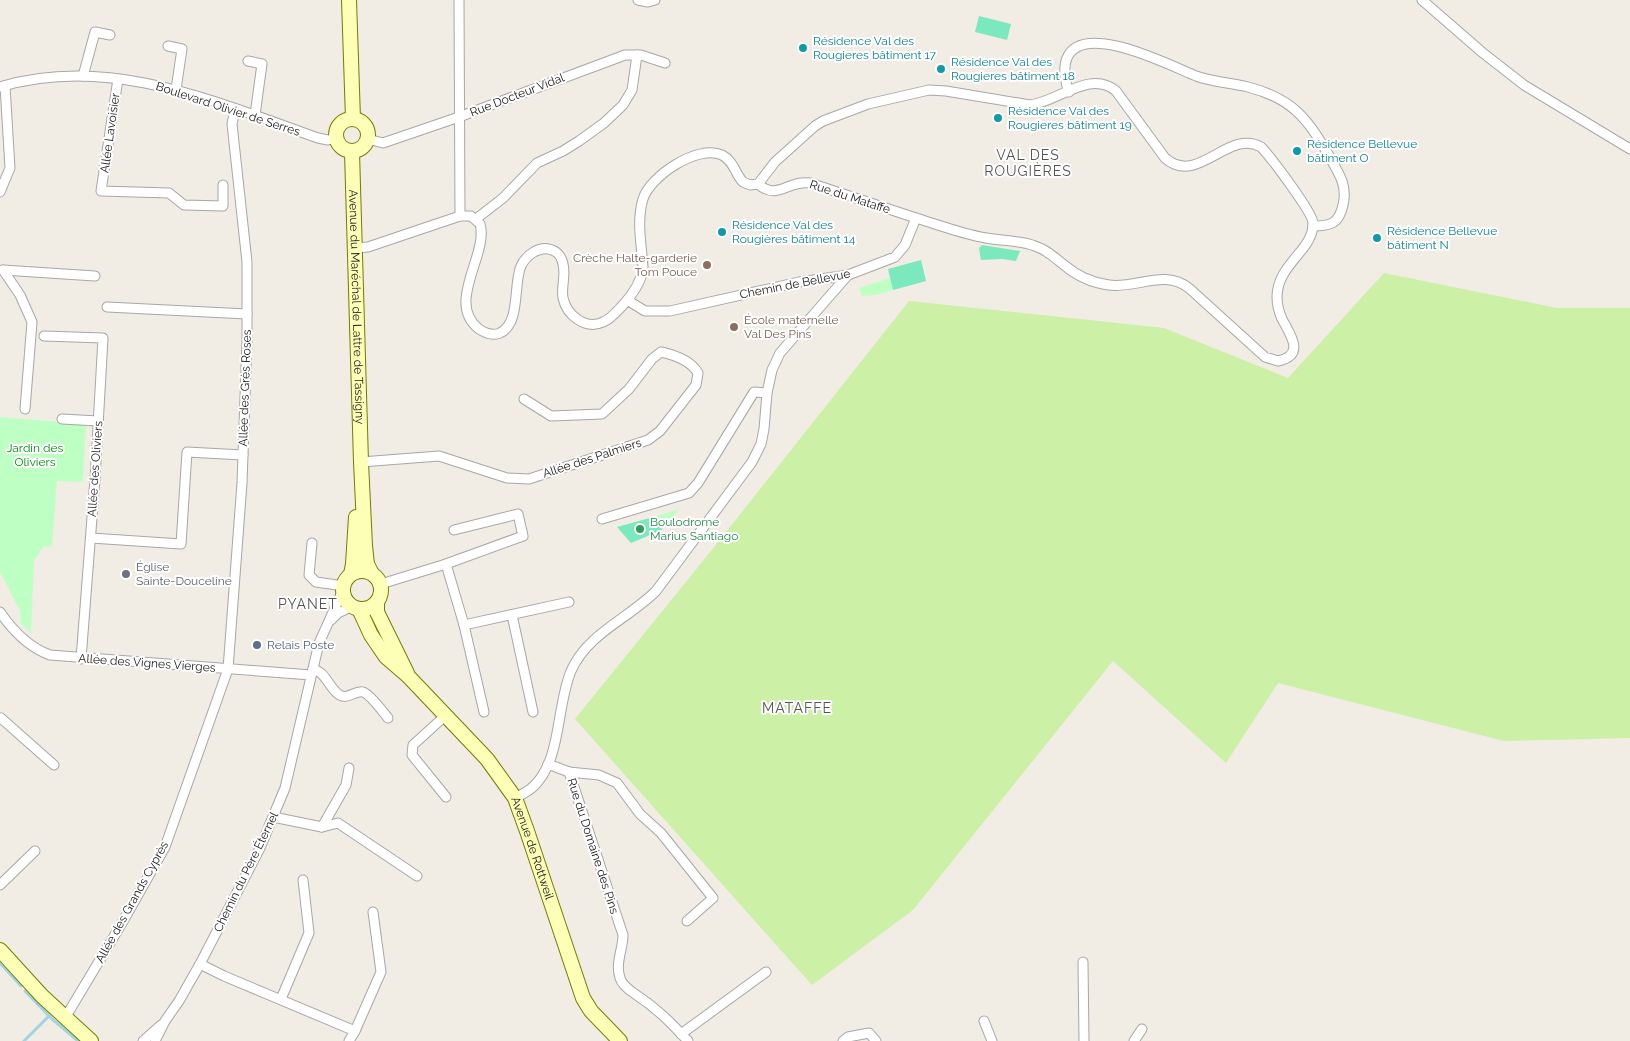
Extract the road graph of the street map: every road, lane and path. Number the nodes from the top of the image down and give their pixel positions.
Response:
1 (349, 0) edge
2 (459, 0) edge
3 (638, 0) edge
4 (654, 0) edge
5 (1422, 0) edge
6 (110, 35) dead end
7 (168, 46) dead end
8 (638, 55) junction
9 (248, 61) dead end
10 (665, 63) dead end
11 (83, 76) junction
12 (118, 79) junction
13 (2, 87) edge
14 (176, 89) junction
15 (1069, 92) junction
16 (234, 109) junction
17 (255, 115) junction
18 (459, 117) junction
19 (353, 119) junction
20 (336, 138) junction
21 (368, 139) junction
22 (1630, 149) edge
23 (352, 152) junction
24 (758, 184) junction
25 (223, 185) dead end
26 (0, 192) edge
27 (460, 216) junction
28 (916, 218) junction
29 (476, 219) junction
30 (1313, 226) junction
31 (354, 248) junction
32 (1, 271) edge
33 (848, 275) junction
34 (95, 276) dead end
35 (627, 300) junction
36 (107, 306) dead end
37 (247, 314) junction
38 (44, 336) dead end
39 (767, 393) junction
40 (524, 399) dead end
41 (25, 409) dead end
42 (62, 419) dead end
43 (98, 421) junction
44 (243, 455) junction
45 (361, 462) junction
46 (602, 519) dead end
47 (454, 530) dead end
48 (91, 538) junction
49 (312, 543) dead end
50 (446, 564) junction
51 (370, 572) junction
52 (346, 583) junction
53 (381, 584) junction
54 (377, 602) junction
55 (569, 602) dead end
56 (356, 608) junction
57 (0, 612) edge
58 (512, 615) junction
59 (327, 626) junction
60 (464, 626) junction
61 (82, 659) junction
62 (228, 669) junction
63 (312, 672) junction
64 (408, 676) junction
65 (484, 712) dead end
66 (533, 712) dead end
67 (446, 715) junction
68 (388, 718) dead end
69 (0, 719) edge
70 (548, 764) junction
71 (54, 765) dead end
72 (350, 768) dead end
73 (569, 772) junction
74 (446, 797) dead end
75 (514, 798) junction
76 (273, 818) junction
77 (322, 827) junction
78 (35, 851) dead end
79 (417, 876) dead end
80 (303, 880) dead end
81 (0, 885) edge
82 (373, 912) dead end
83 (686, 921) dead end
84 (0, 950) edge
85 (1083, 962) dead end
86 (200, 964) junction
87 (766, 972) dead end
88 (281, 1000) junction
89 (64, 1018) junction
90 (984, 1021) dead end
91 (165, 1022) junction
92 (1142, 1029) dead end
93 (355, 1031) junction
94 (682, 1034) junction
95 (91, 1041) edge
96 (143, 1041) edge
97 (155, 1041) edge
98 (349, 1041) edge
99 (620, 1041) edge
100 (688, 1041) edge
101 (843, 1041) edge
102 (876, 1041) edge
103 (992, 1041) edge
104 (1084, 1041) edge
105 (1134, 1041) edge

1 - 19 main road
2 - 18 street
3 - 4 street
5 - 22 street
6 - 11 street
7 - 14 street
8 - 10 street, Rue Docteur Vidal
8 - 18 street, Rue Docteur Vidal
8 - 29 street
9 - 17 street
11 - 12 street, Boulevard Olivier de Serres
11 - 13 street, Boulevard Olivier de Serres
12 - 14 street, Boulevard Olivier de Serres
12 - 25 street, Allée Lavoisier
13 - 26 street
14 - 16 street, Boulevard Olivier de Serres
15 - 24 street
15 - 30 street
15 - 30 street
16 - 17 street, Boulevard Olivier de Serres
16 - 37 street, Allée des Grès Roses
17 - 20 street, Boulevard Olivier de Serres
18 - 21 street, Rue Docteur Vidal
18 - 27 street
19 - 20 main road
19 - 21 main road
20 - 23 main road
21 - 23 main road
23 - 31 main road, Avenue du Maréchal de Lattre de Tassigny
24 - 28 street, Rue du Mataffe
24 - 35 street, Rue du Mataffe
27 - 29 street
27 - 31 street
28 - 30 street
28 - 33 street, Chemin de Bellevue
29 - 35 street
31 - 45 main road, Avenue du Maréchal de Lattre de Tassigny
32 - 34 street
32 - 41 street
33 - 35 street, Chemin de Bellevue
33 - 39 street
36 - 37 street
37 - 44 street, Allée des Grès Roses
38 - 43 street, Allée des Oliviers
39 - 46 street
39 - 70 street
40 - 45 street, Allée des Palmiers
42 - 43 street
43 - 48 street, Allée des Oliviers
44 - 48 street
44 - 62 street, Allée des Grès Roses
45 - 51 main road
45 - 52 main road
47 - 50 street
48 - 61 street, Allée des Oliviers
49 - 52 street
50 - 53 street
50 - 60 street
51 - 52 main road
51 - 53 main road
52 - 56 main road
52 - 59 street, Chemin du Père Éternel
53 - 54 main road
54 - 56 main road
54 - 64 main road, Avenue de Rottweil
55 - 58 street
56 - 59 street, Chemin du Père Éternel
56 - 64 main road, Avenue de Rottweil
57 - 61 street, Allée des Vignes Vierges
58 - 60 street
58 - 66 street
59 - 63 street, Chemin du Père Éternel
60 - 65 street
61 - 62 street, Allée des Vignes Vierges
62 - 63 street, Allée des Vignes Vierges
62 - 89 street, Allée des Grands Cyprès
63 - 68 street
63 - 76 street, Chemin du Père Éternel
64 - 67 main road, Avenue de Rottweil
67 - 74 street
67 - 75 main road, Avenue de Rottweil
69 - 71 street
70 - 73 street
70 - 75 street
72 - 77 street
73 - 83 street, Rue du Domaine des Pins
73 - 94 street, Rue du Domaine des Pins
75 - 99 main road, Avenue de Rottweil
76 - 77 street
76 - 86 street, Chemin du Père Éternel
77 - 79 street
78 - 81 street
80 - 88 street
82 - 93 street
84 - 89 main road
85 - 104 street
86 - 88 street
86 - 91 street, Chemin du Père Éternel
87 - 94 street
88 - 93 street
89 - 95 main road
90 - 103 street
91 - 96 street, Chemin du Père Éternel
91 - 97 street, Chemin du Père Éternel
92 - 105 street
93 - 98 street
94 - 100 street, Rue du Domaine des Pins
101 - 102 street

